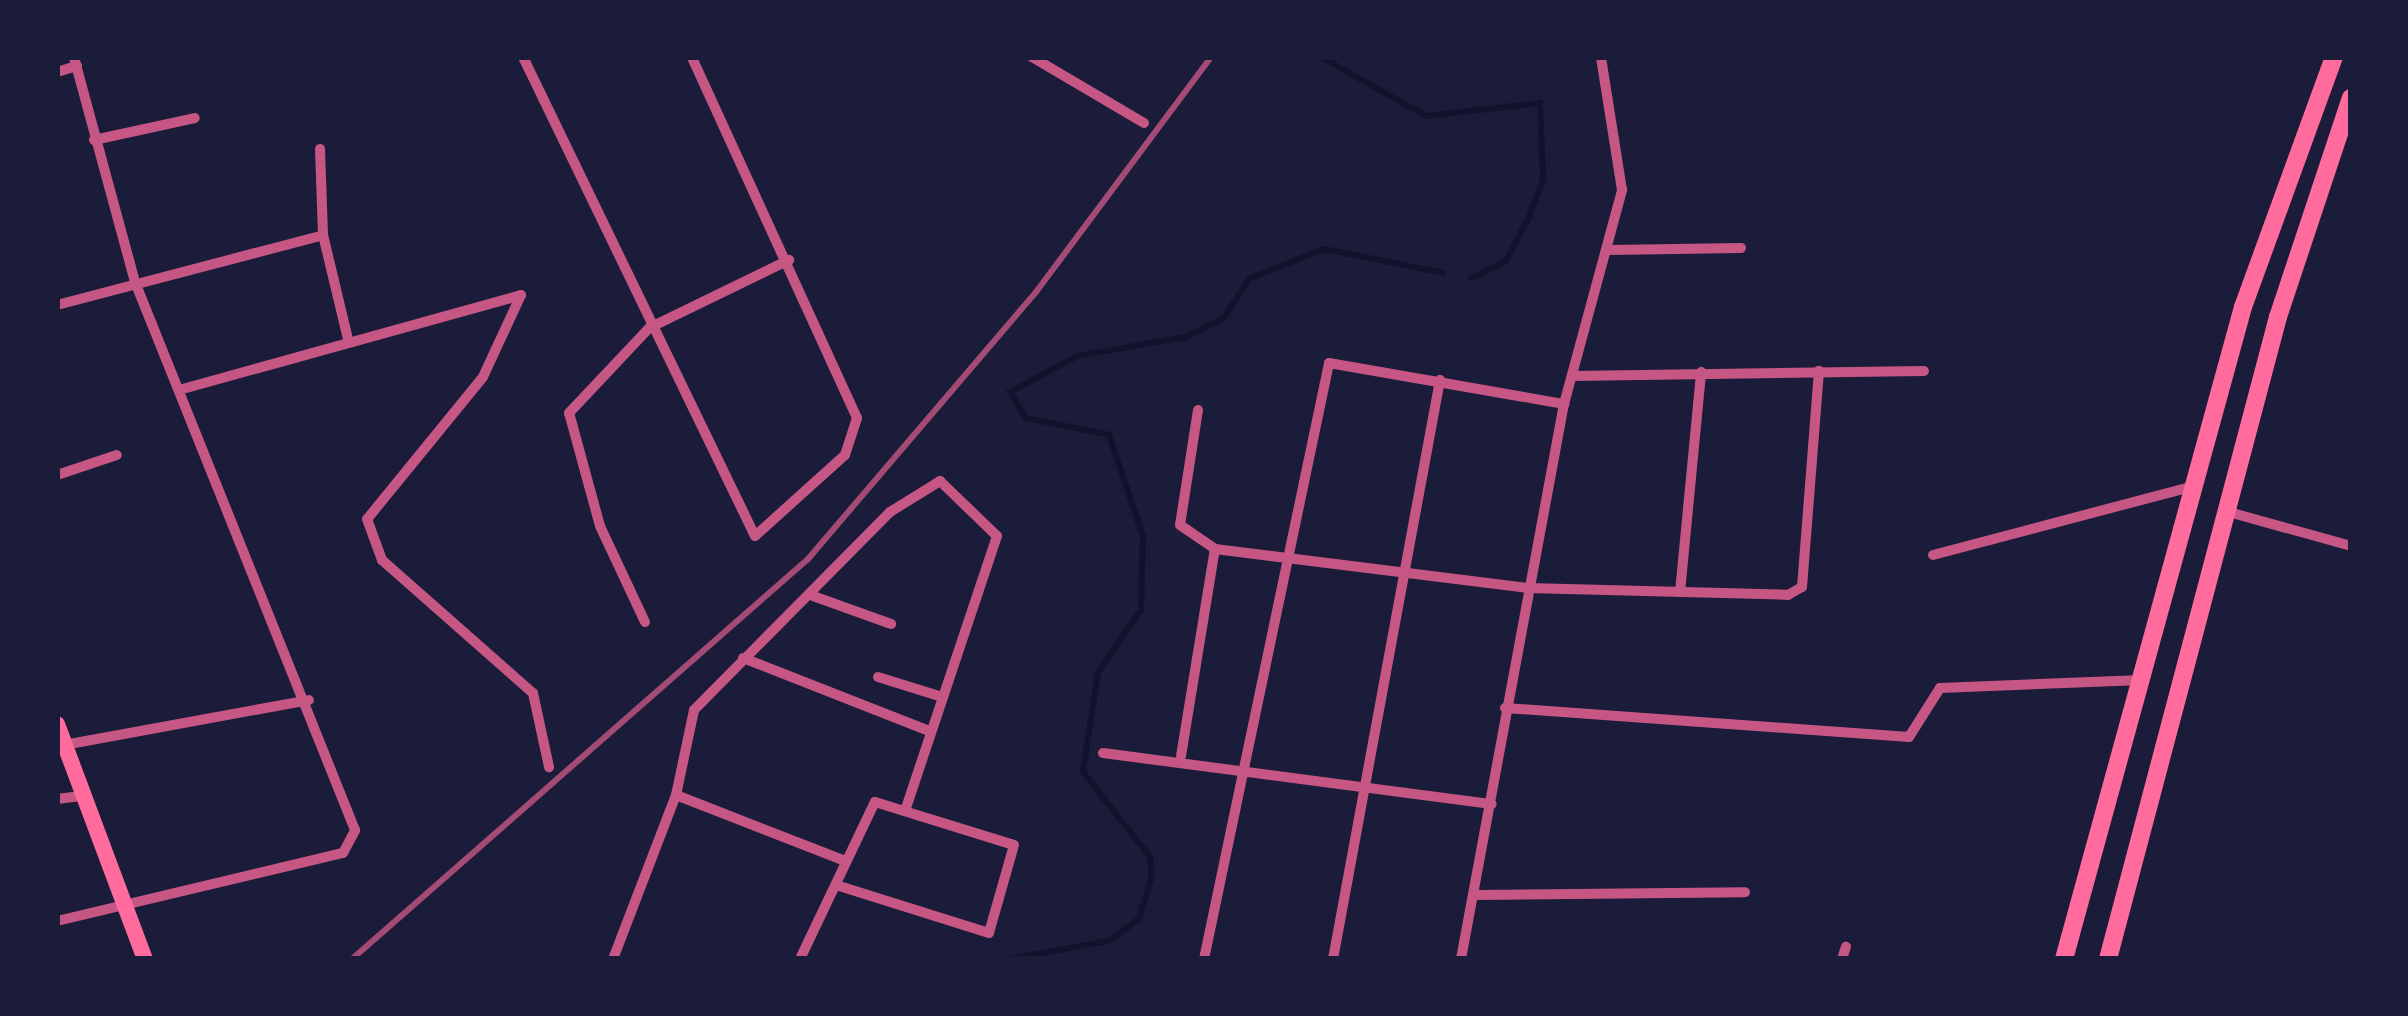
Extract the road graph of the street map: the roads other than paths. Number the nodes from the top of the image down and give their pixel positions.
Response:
1 (523, 57) edge
2 (692, 57) edge
3 (1032, 57) edge
4 (1601, 57) edge
5 (2334, 57) edge
6 (76, 61) edge
7 (57, 72) edge
8 (2350, 101) edge
9 (195, 118) dead end
10 (1144, 123) dead end
11 (94, 140) junction
12 (320, 149) dead end
13 (323, 236) junction
14 (1741, 248) dead end
15 (1610, 250) junction
16 (789, 260) junction
17 (135, 282) junction
18 (57, 305) edge
19 (2243, 308) junction
20 (2278, 316) junction
21 (649, 328) junction
22 (348, 339) junction
23 (1819, 371) junction
24 (1924, 371) dead end
25 (1701, 372) junction
26 (1572, 376) junction
27 (1440, 380) junction
28 (179, 390) junction
29 (1564, 404) junction
30 (1198, 410) dead end
31 (117, 455) dead end
32 (57, 476) edge
33 (2190, 487) junction
34 (2225, 511) junction
35 (2351, 546) edge
36 (1215, 549) junction
37 (1934, 555) dead end
38 (1291, 559) junction
39 (1408, 570) junction
40 (1528, 588) junction
41 (1680, 592) junction
42 (813, 596) junction
43 (645, 622) dead end
44 (891, 624) dead end
45 (742, 658) junction
46 (878, 676) dead end
47 (2136, 680) junction
48 (939, 697) junction
49 (309, 700) junction
50 (1505, 708) junction
51 (57, 724) edge
52 (929, 731) junction
53 (64, 745) junction
54 (2119, 747) junction
55 (1102, 753) dead end
56 (1181, 756) junction
57 (2158, 757) junction
58 (1244, 766) junction
59 (549, 767) dead end
60 (1370, 782) junction
61 (676, 795) junction
62 (82, 796) junction
63 (57, 799) edge
64 (1492, 804) junction
65 (908, 805) junction
66 (843, 860) junction
67 (839, 886) junction
68 (1745, 892) dead end
69 (1475, 895) junction
70 (127, 910) junction
71 (57, 922) edge
72 (145, 959) edge
73 (613, 959) edge
74 (800, 959) edge
75 (1204, 959) edge
76 (1333, 959) edge
77 (1461, 959) edge
78 (2064, 959) edge
79 (2108, 959) edge

1 - 21 street
2 - 16 street
3 - 10 street
4 - 15 street
5 - 19 main road
6 - 7 street
6 - 11 street
8 - 20 main road
9 - 11 street
11 - 17 street
12 - 13 street
13 - 17 street
13 - 22 street
14 - 15 street
15 - 26 street
16 - 21 street
16 - 21 street
17 - 18 street
17 - 28 street
19 - 20 main road
19 - 33 main road
20 - 34 main road
21 - 43 street
22 - 28 street
22 - 59 street
23 - 24 street
23 - 25 street
23 - 41 street
25 - 26 street
25 - 41 street
26 - 29 street
27 - 29 street
27 - 38 street
27 - 39 street
28 - 49 street
29 - 40 street
30 - 36 street
31 - 32 street
33 - 37 street
33 - 47 main road
34 - 35 street
34 - 57 main road
36 - 38 street
36 - 56 street
38 - 39 street
38 - 58 street
39 - 40 street
39 - 60 street
40 - 41 street
40 - 50 street
42 - 44 street
42 - 45 street
42 - 48 street
45 - 52 street
45 - 61 street
46 - 48 street
47 - 50 street
47 - 54 main road
48 - 52 street
49 - 53 street
49 - 70 street
50 - 64 street
51 - 53 main road
52 - 65 street
53 - 62 main road
54 - 57 main road
54 - 78 main road
55 - 56 street
56 - 58 street
57 - 79 main road
58 - 60 street
58 - 75 street
60 - 64 street
60 - 76 street
61 - 66 street
61 - 73 street
62 - 63 street
62 - 70 main road
64 - 69 street
65 - 66 street
65 - 67 street
66 - 67 street
67 - 74 street
68 - 69 street
69 - 77 street
70 - 71 street
70 - 72 main road

